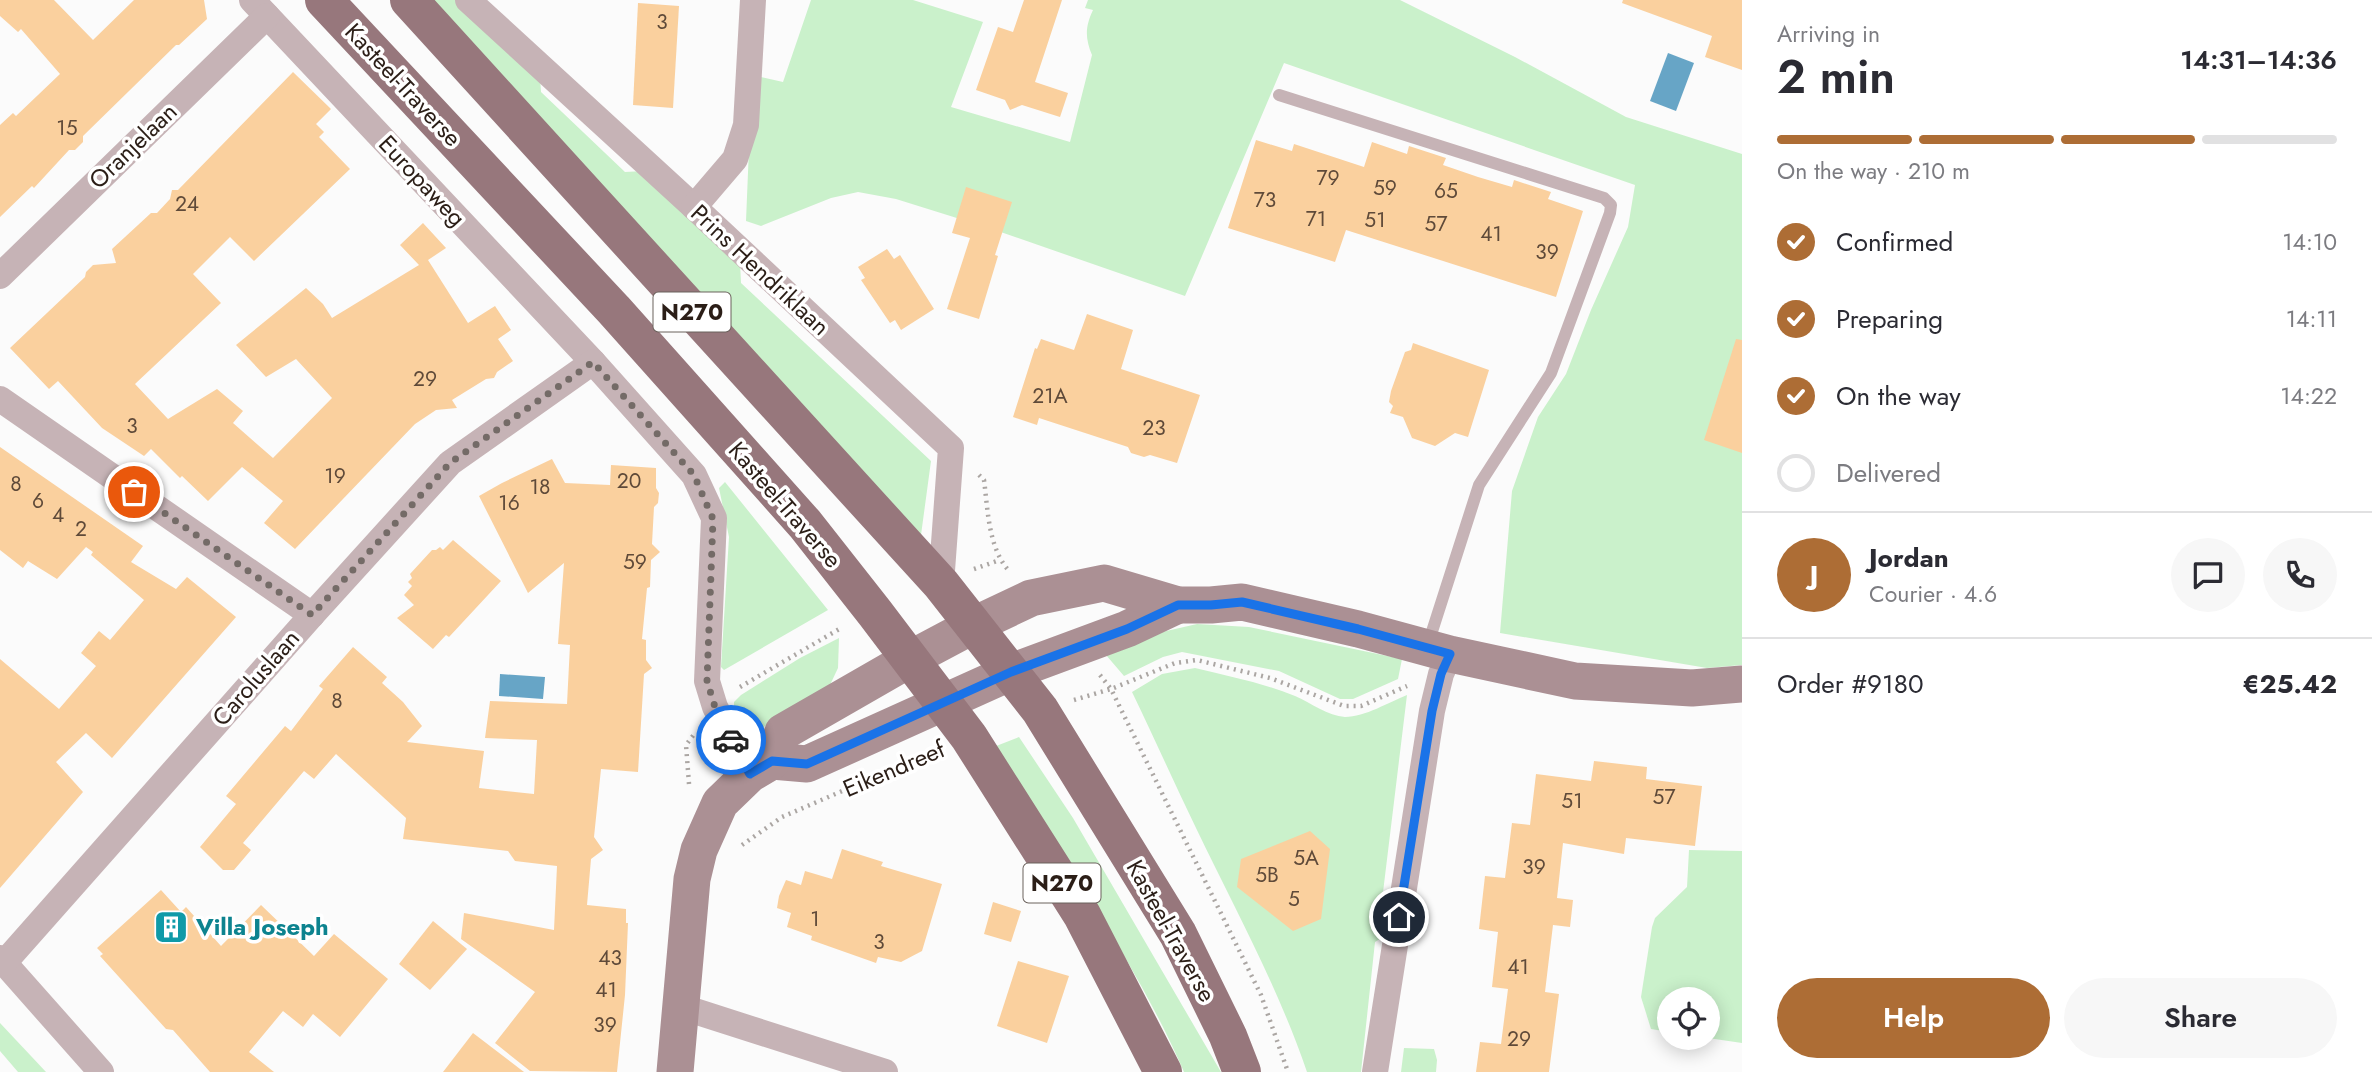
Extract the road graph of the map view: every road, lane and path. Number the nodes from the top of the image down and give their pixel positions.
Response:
1 (324, 0) edge
2 (408, 0) edge
3 (468, 0) edge
4 (753, 0) edge
5 (259, 8) edge
6 (1279, 95) dead end
7 (694, 206) junction
8 (0, 276) edge
9 (593, 362) junction
10 (0, 399) edge
11 (941, 584) junction
12 (1178, 605) junction
13 (312, 615) junction
14 (974, 625) junction
15 (1439, 651) junction
16 (910, 659) junction
17 (1011, 672) junction
18 (1742, 684) edge
19 (943, 704) junction
20 (1040, 710) junction
21 (969, 737) junction
22 (761, 767) junction
23 (737, 848) dead end
24 (2, 961) edge
25 (680, 1006) junction
26 (101, 1072) edge
27 (675, 1072) edge
28 (885, 1072) edge
29 (1163, 1072) edge
30 (1242, 1072) edge
31 (1288, 1072) edge
32 (1375, 1072) edge

1 - 16 main road, Kasteel-Traverse / N270
2 - 11 main road, Kasteel-Traverse / N270
3 - 7 street, Prins Hendriklaan
4 - 7 street
5 - 8 street, Oranjelaan
5 - 9 street, Europaweg
6 - 15 lane
7 - 11 street, Prins Hendriklaan
9 - 13 street, Caroluslaan
9 - 22 street
10 - 13 street
11 - 14 main road, Kasteel-Traverse / N270
12 - 14 street
12 - 15 street
12 - 17 street
13 - 24 street, Caroluslaan
14 - 16 street
14 - 17 main road, Kasteel-Traverse / N270
15 - 18 street
15 - 32 street
16 - 19 main road, Kasteel-Traverse / N270
16 - 22 street
17 - 19 street, Eikendreef
17 - 20 main road, Kasteel-Traverse / N270
19 - 21 main road, Kasteel-Traverse / N270
19 - 22 street, Eikendreef
20 - 30 main road, Kasteel-Traverse / N270
20 - 31 path, Kasteel-Traverse
21 - 23 path, Eikendreef
21 - 29 main road, Kasteel-Traverse / N270
22 - 25 street
24 - 26 street
25 - 27 street
25 - 28 street

